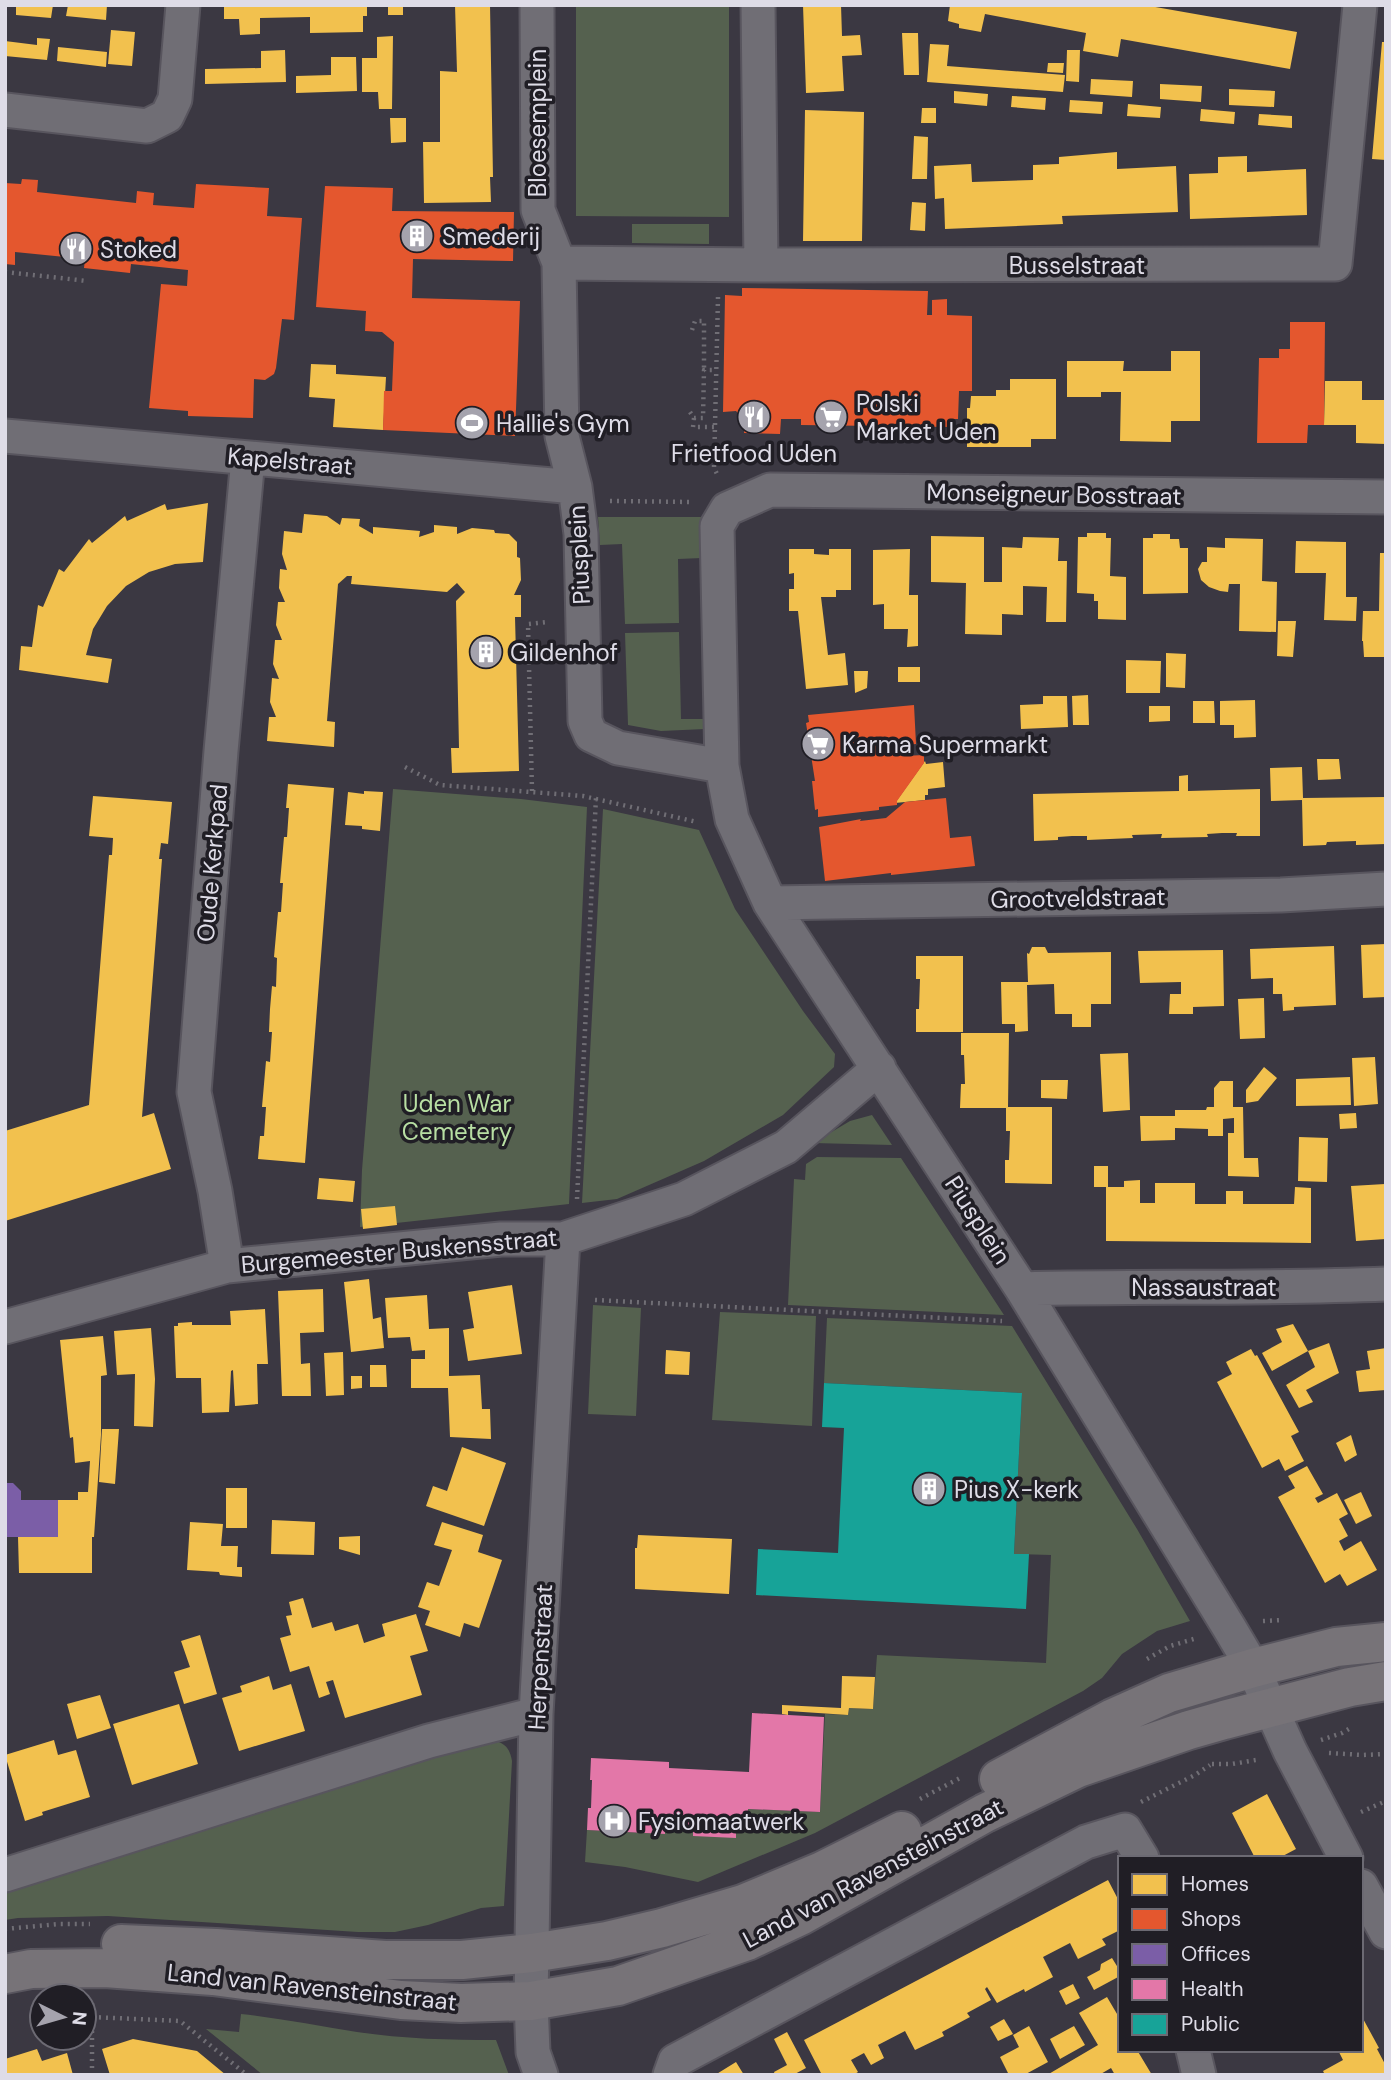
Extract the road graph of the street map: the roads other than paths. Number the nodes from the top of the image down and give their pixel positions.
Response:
1 (183, 5) edge
2 (537, 5) edge
3 (758, 5) edge
4 (1360, 5) edge
5 (5, 110) edge
6 (559, 262) junction
7 (761, 265) junction
8 (5, 436) edge
9 (248, 458) junction
10 (575, 487) junction
11 (1386, 497) edge
12 (731, 507) joint
13 (722, 766) junction
14 (1386, 889) edge
15 (770, 903) junction
16 (879, 1068) junction
17 (569, 1237) junction
18 (227, 1266) junction
19 (1386, 1284) edge
20 (1022, 1289) junction
21 (5, 1327) edge
22 (1386, 1642) edge
23 (1253, 1668) junction
24 (1386, 1681) edge
25 (1272, 1709) junction
26 (536, 1714) junction
27 (1134, 1844) edge
28 (1345, 1856) edge
29 (5, 1875) edge
30 (1363, 1890) edge
31 (1386, 1933) edge
32 (5, 1947) edge
33 (532, 1953) junction
34 (5, 1974) edge
35 (531, 2001) junction
36 (1193, 2052) edge
37 (541, 2075) edge
38 (670, 2075) edge
39 (1199, 2075) edge

1 - 5 street
2 - 6 street, Bloesemplein
3 - 7 street
4 - 7 street, Busselstraat
6 - 7 street, Busselstraat
6 - 10 street, Bloesemplein
8 - 9 street, Kapelstraat
9 - 10 street, Kapelstraat
9 - 18 street, Oude Kerkpad
10 - 13 street, Piusplein
11 - 12 street, Monseigneur Bosstraat
12 - 13 street, Piusplein
13 - 15 street, Piusplein
14 - 15 street, Grootveldstraat
15 - 16 street, Piusplein
16 - 17 street, Burgemeester Buskensstraat
16 - 20 street, Piusplein
17 - 18 street, Burgemeester Buskensstraat
17 - 26 street, Herpenstraat
18 - 21 street, Burgemeester Buskensstraat
19 - 20 street, Nassaustraat
20 - 23 street, Piusplein
22 - 23 street, Land van Ravensteinstraat
23 - 25 street, Piusplein
23 - 33 street, Land van Ravensteinstraat
24 - 25 street, Land van Ravensteinstraat
25 - 28 street, Piusplein
25 - 35 street, Land van Ravensteinstraat
26 - 29 street
26 - 33 street, Herpenstraat
27 - 38 street
30 - 31 street
32 - 33 street, Land van Ravensteinstraat
33 - 35 street, Herpenstraat
34 - 35 street, Land van Ravensteinstraat
35 - 37 street, Herpenstraat
36 - 39 street

